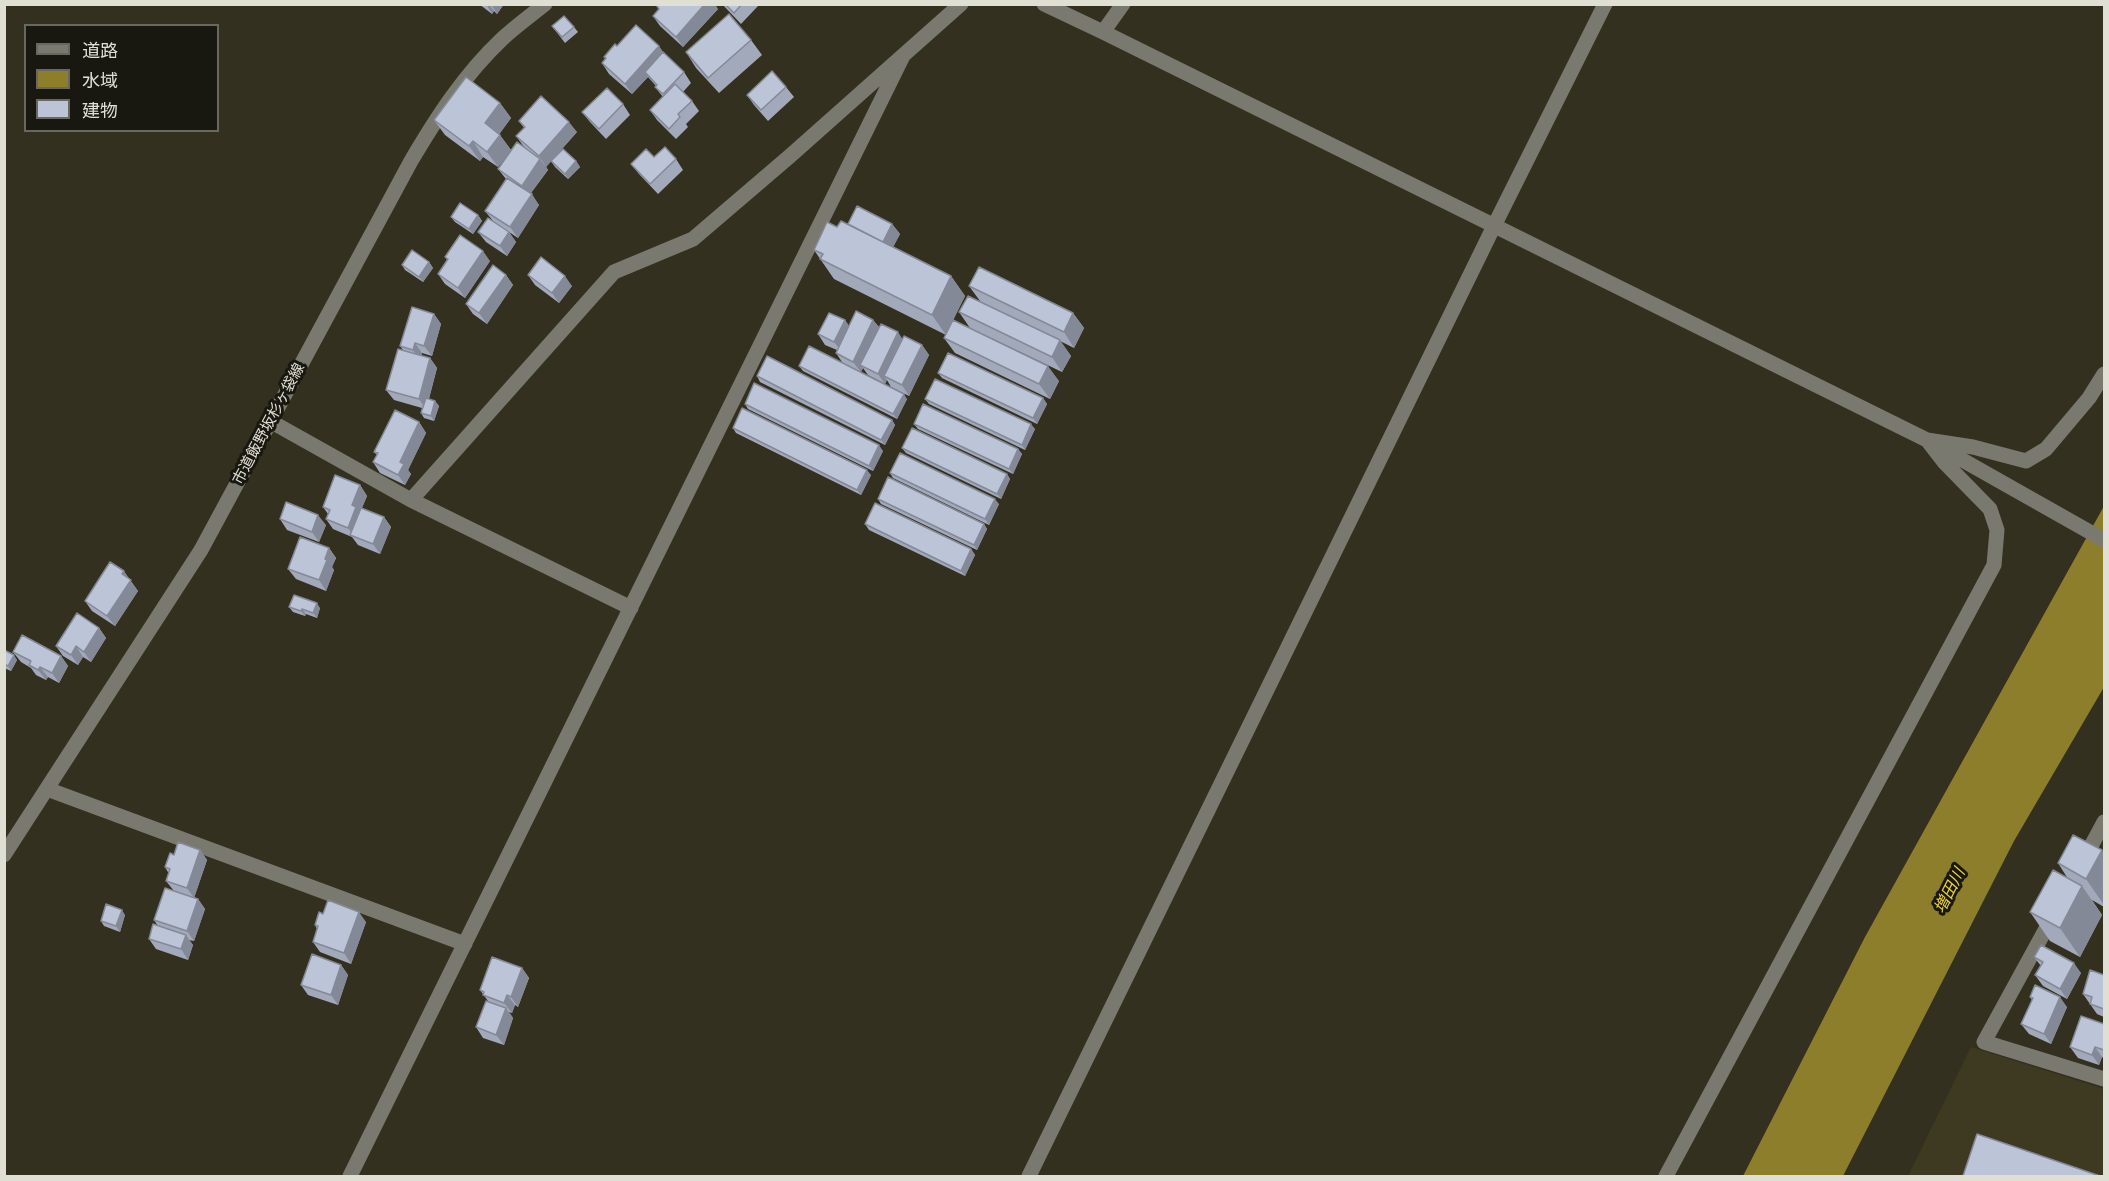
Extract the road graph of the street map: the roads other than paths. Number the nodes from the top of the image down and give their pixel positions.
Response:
1 (545, 4) edge
2 (961, 4) edge
3 (1044, 4) edge
4 (1123, 4) edge
5 (1605, 4) edge
6 (1104, 32) junction
7 (903, 56) junction
8 (1494, 226) junction
9 (2104, 375) edge
10 (270, 421) junction
11 (1927, 440) junction
12 (411, 500) junction
13 (2104, 540) edge
14 (631, 608) junction
15 (46, 789) junction
16 (2104, 822) edge
17 (4, 855) edge
18 (2076, 873) edge
19 (2059, 904) edge
20 (465, 944) junction
21 (2104, 1079) edge
22 (350, 1176) edge
23 (1029, 1176) edge
24 (1666, 1176) edge

1 - 10 street, 市道飯野坂杉ヶ袋線
2 - 7 street
3 - 6 street
4 - 6 street
5 - 8 street
6 - 8 street
7 - 12 street
7 - 14 street
8 - 11 street
8 - 23 street
9 - 11 street
10 - 12 street
10 - 15 street, 市道飯野坂杉ヶ袋線
11 - 13 street
11 - 24 street
12 - 14 street
14 - 20 street
15 - 17 street, 市道飯野坂杉ヶ袋線
15 - 20 street
16 - 18 street
19 - 21 street
20 - 22 street

